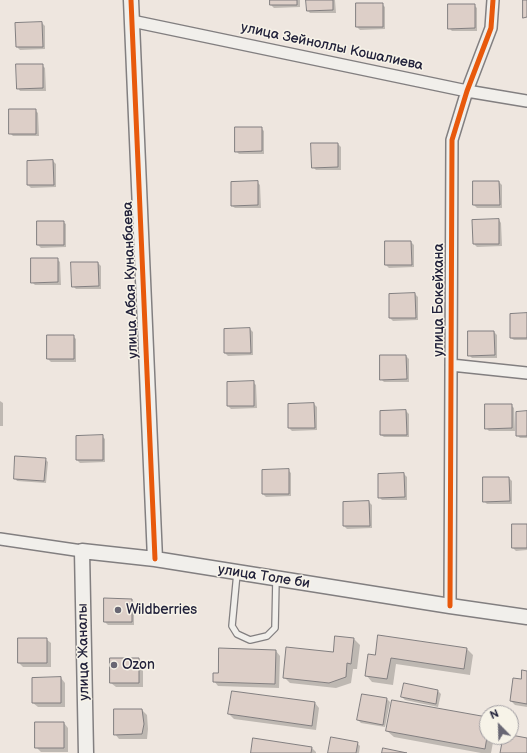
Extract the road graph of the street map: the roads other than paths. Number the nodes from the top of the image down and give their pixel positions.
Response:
1 (131, 0) edge
2 (493, 0) edge
3 (132, 21) junction
4 (467, 91) junction
5 (527, 101) edge
6 (451, 365) junction
7 (527, 373) edge
8 (0, 539) edge
9 (82, 551) junction
10 (155, 559) junction
11 (237, 572) junction
12 (276, 578) junction
13 (450, 606) junction
14 (527, 617) edge
15 (86, 753) edge

1 - 3 street, улица Абая Кунанбаева
2 - 4 street, улица Бокейхана
3 - 4 street, улица Зейноллы Кошалиева
3 - 10 street, улица Абая Кунанбаева
4 - 5 street, улица Зейноллы Кошалиева
4 - 6 street, улица Бокейхана
6 - 7 street
6 - 13 street, улица Бокейхана
8 - 9 street, улица Толе би
9 - 10 street, улица Толе би
9 - 15 street, улица Жаналы
10 - 11 street, улица Толе би
11 - 12 street, улица Толе би
11 - 12 lane
12 - 13 street, улица Толе би
13 - 14 street, улица Толе би

